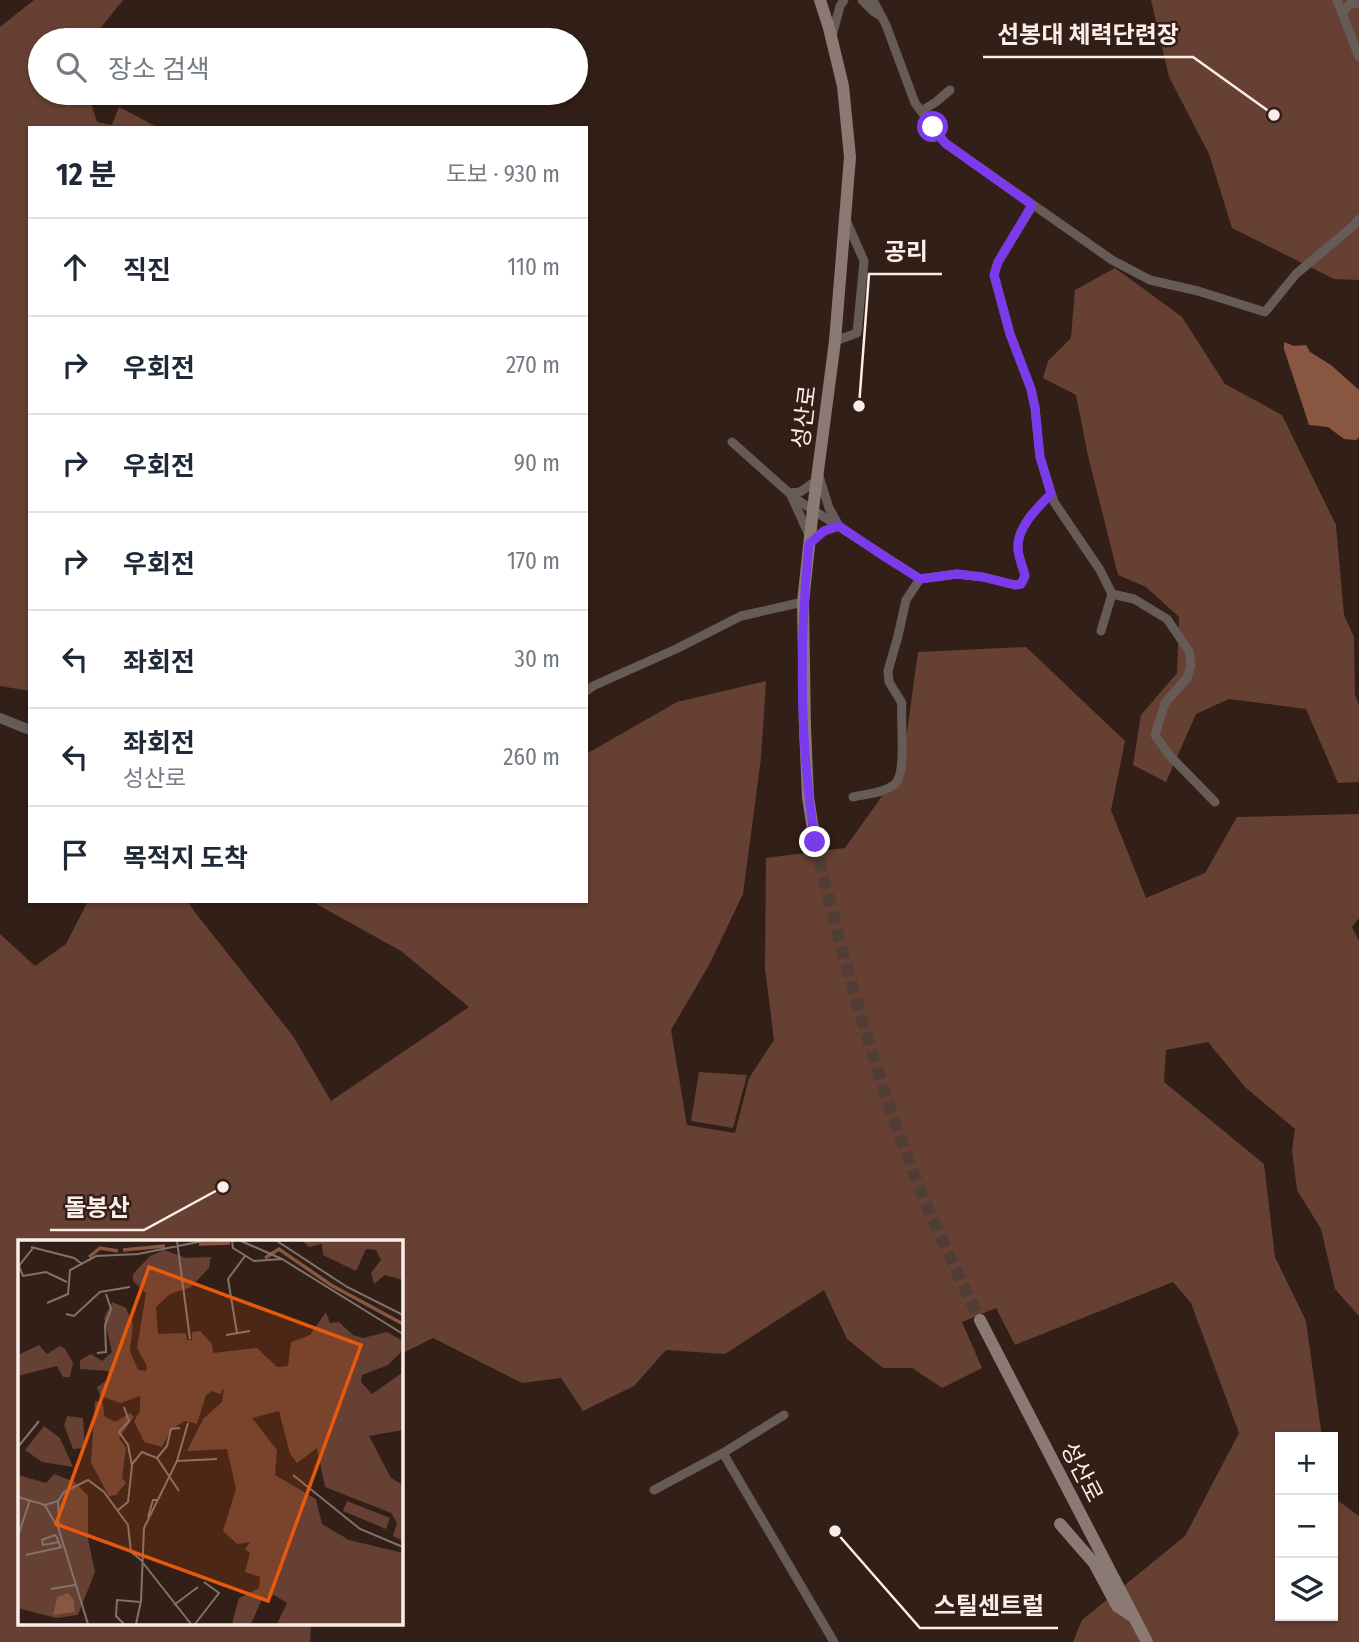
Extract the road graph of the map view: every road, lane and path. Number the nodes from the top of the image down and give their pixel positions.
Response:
1 (820, 0) edge
2 (844, 0) edge
3 (862, 0) edge
4 (873, 0) edge
5 (1337, 0) edge
6 (1359, 1) edge
7 (1342, 13) junction
8 (882, 17) junction
9 (832, 38) junction
10 (1359, 57) edge
11 (950, 90) dead end
12 (921, 111) junction
13 (1032, 205) junction
14 (845, 217) junction
15 (1359, 219) edge
16 (835, 341) junction
17 (732, 442) dead end
18 (817, 476) junction
19 (790, 493) junction
20 (1051, 494) junction
21 (813, 509) junction
22 (839, 526) junction
23 (810, 540) junction
24 (920, 579) junction
25 (1112, 594) junction
26 (803, 602) junction
27 (1101, 631) dead end
28 (588, 690) edge
29 (0, 718) edge
30 (28, 729) edge
31 (853, 797) dead end
32 (1215, 802) dead end
33 (815, 842) tunnel mouth
34 (981, 1320) tunnel mouth
35 (784, 1415) dead end
36 (723, 1453) junction
37 (654, 1490) dead end
38 (1060, 1524) dead end
39 (1135, 1618) junction
40 (834, 1642) edge
41 (1147, 1642) edge

1 - 9 main road, 성산로
2 - 9 street
3 - 8 street
4 - 8 street
5 - 7 street
6 - 7 street
7 - 10 street
8 - 12 street
9 - 14 main road, 성산로
11 - 12 street
12 - 13 street
13 - 15 street
13 - 20 street
14 - 16 main road, 성산로
14 - 16 street
16 - 18 main road, 성산로
17 - 19 street
18 - 19 street
18 - 21 main road, 성산로
18 - 22 street
19 - 21 street
19 - 23 street
20 - 24 street
20 - 25 street
21 - 22 street
21 - 23 main road, 성산로
22 - 23 street
22 - 24 street
23 - 26 main road, 성산로
24 - 31 street
25 - 27 street
25 - 32 street
26 - 28 street
26 - 33 main road, 성산로
29 - 30 street
34 - 39 main road, 성산로
35 - 36 street
36 - 37 street
36 - 40 street
38 - 39 main road
39 - 41 main road, 성산로

